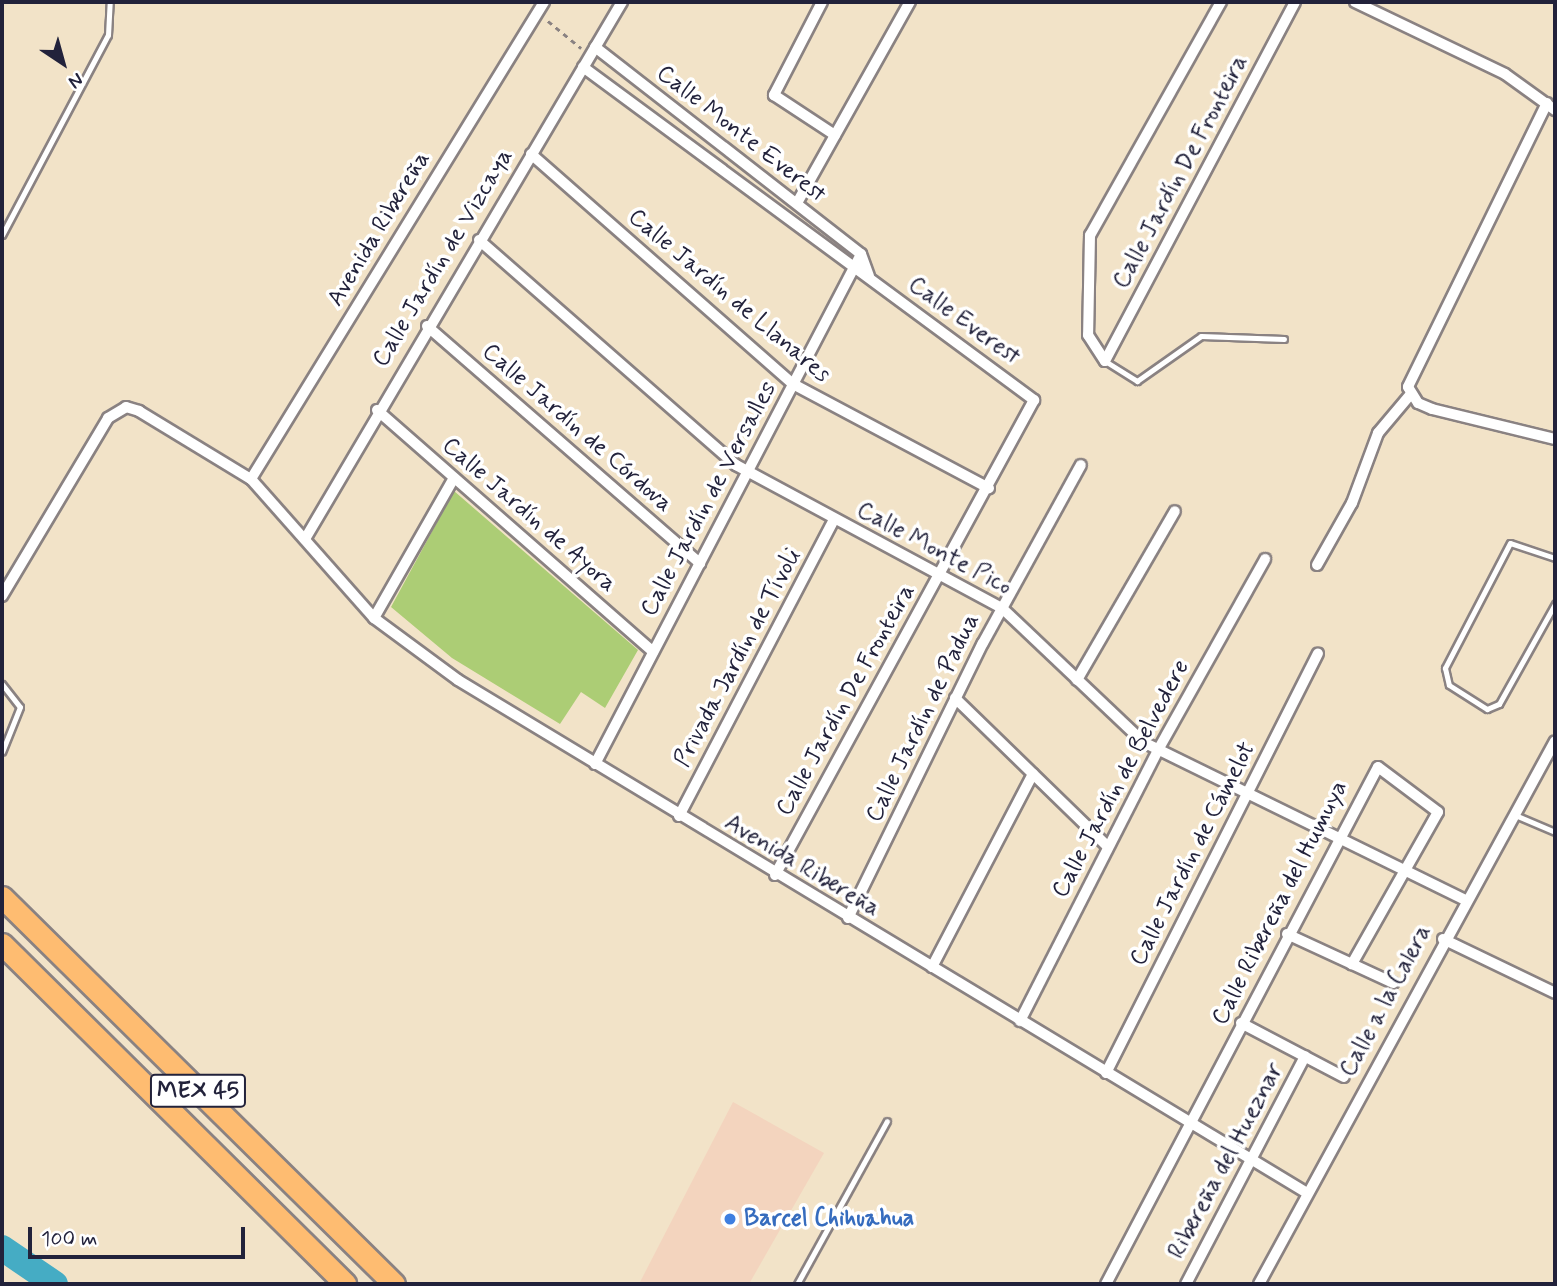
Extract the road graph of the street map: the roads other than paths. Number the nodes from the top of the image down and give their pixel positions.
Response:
1 (110, 2) edge
2 (544, 2) edge
3 (622, 2) edge
4 (822, 2) edge
5 (910, 2) edge
6 (1221, 2) edge
7 (1295, 2) edge
8 (1355, 2) edge
9 (593, 52) junction
10 (583, 67) junction
11 (1551, 106) edge
12 (835, 135) junction
13 (531, 154) junction
14 (797, 202) junction
15 (2, 235) edge
16 (479, 240) junction
17 (861, 254) junction
18 (852, 271) junction
19 (869, 276) junction
20 (427, 326) junction
21 (1284, 338) dead end
22 (1105, 361) junction
23 (793, 384) junction
24 (1410, 395) junction
25 (1034, 400) joint
26 (377, 410) junction
27 (1555, 439) edge
28 (1081, 465) dead end
29 (747, 474) junction
30 (454, 478) junction
31 (251, 479) junction
32 (989, 488) junction
33 (1175, 511) dead end
34 (834, 519) junction
35 (305, 539) junction
36 (1555, 558) edge
37 (1265, 559) dead end
38 (700, 563) junction
39 (1317, 565) dead end
40 (940, 572) junction
41 (2, 596) edge
42 (1555, 604) edge
43 (1002, 608) junction
44 (374, 618) junction
45 (653, 652) junction
46 (1318, 654) dead end
47 (1077, 680) junction
48 (2, 684) edge
49 (955, 698) junction
50 (1555, 741) edge
51 (1158, 750) junction
52 (2, 752) edge
53 (595, 764) junction
54 (1033, 774) junction
55 (1248, 793) junction
56 (1515, 815) junction
57 (679, 816) junction
58 (1555, 832) edge
59 (1337, 837) junction
60 (1107, 846) junction
61 (1403, 869) junction
62 (775, 875) junction
63 (2, 897) edge
64 (1465, 900) junction
65 (848, 918) junction
66 (1287, 934) junction
67 (1443, 939) junction
68 (2, 944) edge
69 (1352, 964) junction
70 (932, 967) junction
71 (1393, 983) dead end
72 (1555, 993) edge
73 (1020, 1021) junction
74 (1241, 1023) junction
75 (1304, 1056) junction
76 (1106, 1073) junction
77 (1344, 1077) dead end
78 (887, 1121) dead end
79 (1190, 1123) junction
80 (1251, 1160) junction
81 (1307, 1192) junction
82 (345, 1284) edge
83 (394, 1284) edge
84 (797, 1284) edge
85 (1106, 1284) edge
86 (1186, 1284) edge
87 (1259, 1284) edge

1 - 15 lane
2 - 31 street, Avenida Ribereña
3 - 9 street, Calle Jardín de Vizcaya
4 - 12 street
5 - 12 street
6 - 22 street
7 - 22 street, Calle Jardín De Fronteira
8 - 11 street
9 - 10 street, Calle Jardín de Vizcaya
9 - 14 street, Calle Monte Everest
10 - 13 street, Calle Jardín de Vizcaya
10 - 18 street, Calle Monte Everest
11 - 24 street
12 - 14 street
13 - 16 street, Calle Jardín de Vizcaya
13 - 23 street, Calle Jardín de Llanares
14 - 17 street, Calle Monte Everest
16 - 20 street, Calle Jardín de Vizcaya
16 - 29 street, Calle Monte Pico
17 - 18 street, Calle Jardín de Versalles
17 - 19 street
18 - 19 street, Calle Everest
18 - 23 street, Calle Jardín de Versalles
19 - 25 street, Calle Everest
20 - 26 street, Calle Jardín de Vizcaya
20 - 38 street, Calle Jardín de Córdova
21 - 22 lane
23 - 29 street, Calle Jardín de Versalles
23 - 32 street, Calle Jardín de Llanares
24 - 27 street
24 - 39 street
25 - 32 street, Calle Jardín De Fronteira
26 - 30 street, Calle Jardín de Ayora
26 - 35 street, Calle Jardín de Vizcaya
28 - 43 street, Calle Jardín de Padua
29 - 34 street, Calle Monte Pico
29 - 38 street, Calle Jardín de Versalles
30 - 44 street
30 - 45 street, Calle Jardín de Ayora
31 - 35 street, Avenida Ribereña
31 - 41 street, Avenida Ribereña
32 - 40 street, Calle Jardín De Fronteira
33 - 47 street
34 - 40 street, Calle Monte Pico
34 - 57 street, Privada Jardín de Tívoli
35 - 44 street, Avenida Ribereña
36 - 42 lane
37 - 51 street, Calle Jardín de Belvedere
38 - 45 street, Calle Jardín de Versalles
40 - 43 street, Calle Monte Pico
40 - 62 street, Calle Jardín De Fronteira
43 - 47 street, Calle Monte Pico
43 - 49 street, Calle Jardín de Padua
44 - 53 street, Avenida Ribereña
45 - 53 street, Calle Jardín de Versalles
46 - 55 street, Calle Jardín de Cámelot
47 - 51 street, Calle Monte Pico
48 - 52 lane
49 - 54 street
49 - 65 street, Calle Jardín de Padua
50 - 56 street, Calle a la Calera
51 - 55 street, Calle Monte Pico
51 - 60 street, Calle Jardín de Belvedere
53 - 57 street, Avenida Ribereña
54 - 60 street
54 - 70 street
55 - 59 street, Calle Monte Pico
55 - 76 street, Calle Jardín de Cámelot
56 - 58 lane
56 - 64 street, Calle a la Calera
57 - 62 street, Avenida Ribereña
59 - 61 street, Calle Monte Pico
59 - 61 street, Calle Ribereña del Humuya
59 - 66 street, Calle Ribereña del Humuya
60 - 73 street, Calle Jardín de Belvedere
61 - 64 street, Calle Monte Pico
61 - 69 street, Calle Ribereña del Humuya
62 - 65 street, Avenida Ribereña
63 - 83 highway, MEX 45
64 - 67 street, Calle a la Calera
65 - 70 street, Avenida Ribereña
66 - 69 street
66 - 74 street, Calle Ribereña del Humuya
67 - 72 street
67 - 81 street, Calle a la Calera
68 - 82 highway, MEX 45
69 - 71 street
70 - 73 street, Avenida Ribereña
73 - 76 street, Avenida Ribereña
74 - 75 street
74 - 79 street, Calle Ribereña del Humuya
75 - 77 street
75 - 80 street, Ribereña del Hueznar
76 - 79 street, Avenida Ribereña
78 - 84 lane
79 - 80 street, Avenida Ribereña
79 - 85 street, Calle Ribereña del Humuya
80 - 81 street, Avenida Ribereña
80 - 86 street, Ribereña del Hueznar
81 - 87 street, Calle a la Calera

